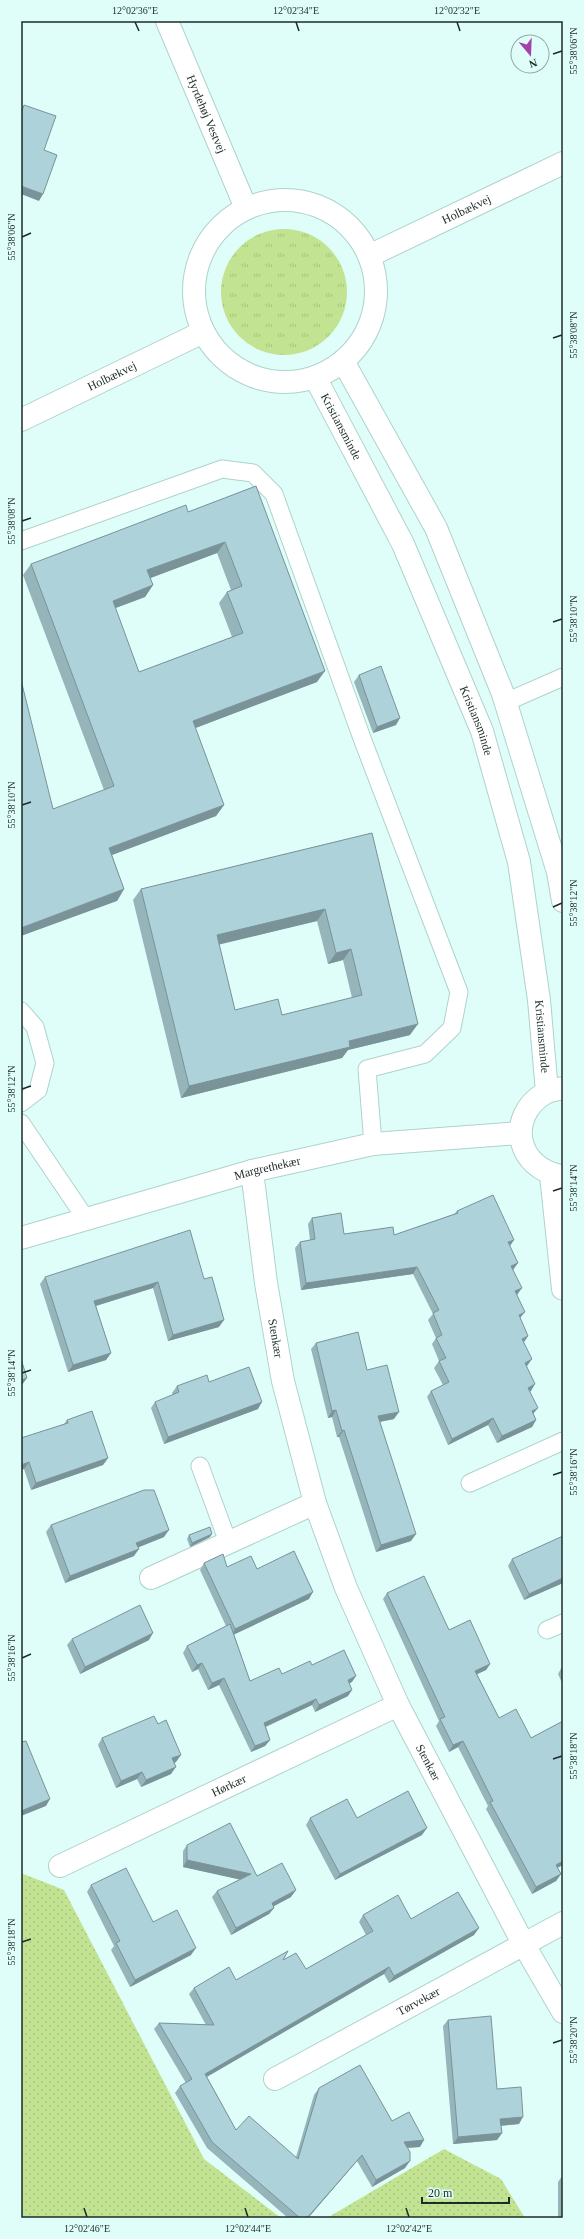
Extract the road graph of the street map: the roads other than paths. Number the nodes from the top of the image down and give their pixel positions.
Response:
1 (166, 21) edge
2 (563, 163) edge
3 (246, 208) junction
4 (369, 256) junction
5 (203, 332) junction
6 (343, 361) junction
7 (315, 377) junction
8 (21, 420) edge
9 (21, 541) edge
10 (563, 677) edge
11 (506, 702) junction
12 (562, 894) edge
13 (21, 1011) edge
14 (555, 1090) edge
15 (21, 1103) edge
16 (21, 1123) edge
17 (520, 1133) junction
18 (373, 1144) junction
19 (252, 1171) junction
20 (557, 1176) edge
21 (86, 1219) junction
22 (21, 1238) edge
23 (563, 1290) edge
24 (563, 1442) edge
25 (200, 1466) dead end
26 (470, 1483) dead end
27 (315, 1503) junction
28 (228, 1542) junction
29 (151, 1578) dead end
30 (563, 1623) edge
31 (547, 1630) dead end
32 (398, 1705) junction
33 (60, 1866) dead end
34 (563, 1923) edge
35 (524, 1944) junction
36 (563, 2012) edge
37 (275, 2079) dead end

1 - 3 street, Hyrdehøj Vestvej
2 - 4 street, Holbækvej
3 - 4 street
3 - 5 street
4 - 6 street
5 - 7 street
5 - 8 street, Holbækvej
6 - 7 street
6 - 11 street
7 - 14 street, Kristiansminde
9 - 18 lane
10 - 11 lane
11 - 12 street
13 - 15 lane
14 - 17 street
16 - 21 lane
17 - 18 street, Margrethekær
17 - 20 street
18 - 19 street, Margrethekær
19 - 21 street, Margrethekær
19 - 27 street, Stenkær
20 - 23 street
21 - 22 street, Margrethekær
24 - 26 lane
25 - 28 lane
27 - 28 street
27 - 32 street, Stenkær
28 - 29 street
30 - 31 lane
32 - 33 street, Hørkær
32 - 35 street, Stenkær
34 - 35 street, Tørvekær
35 - 36 street, Stenkær
35 - 37 street, Tørvekær

